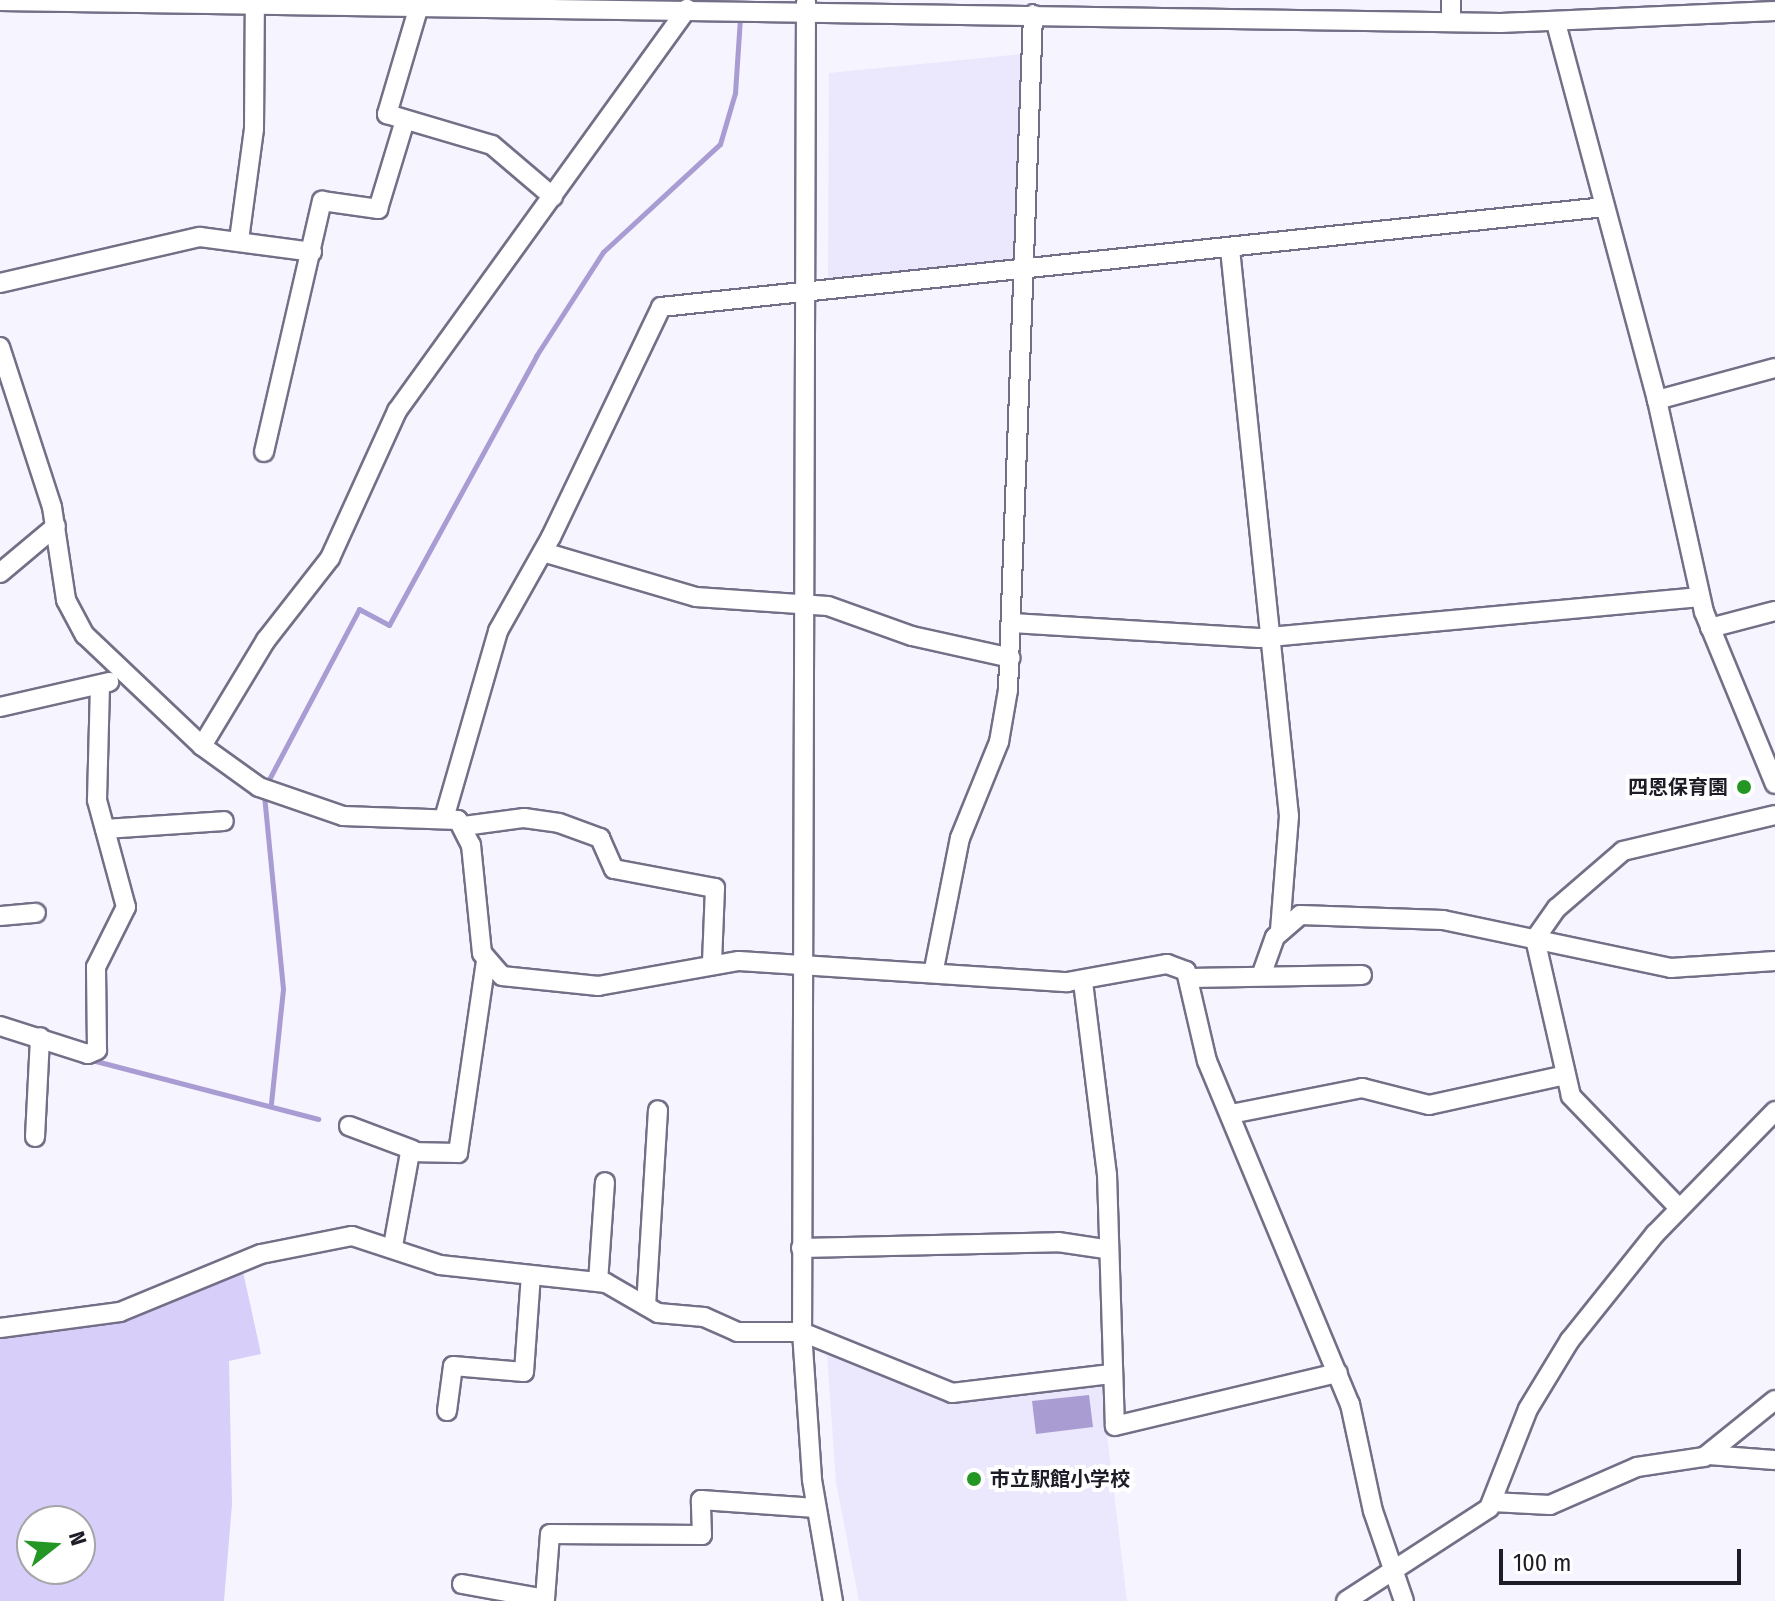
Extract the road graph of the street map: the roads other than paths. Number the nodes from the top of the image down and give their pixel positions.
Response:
1 (1451, 0) edge
2 (0, 1) edge
3 (254, 2) edge
4 (419, 6) junction
5 (806, 6) edge
6 (687, 9) junction
7 (1026, 10) edge
8 (1775, 11) edge
9 (1451, 22) junction
10 (1556, 23) junction
11 (405, 120) junction
12 (553, 197) junction
13 (1605, 207) junction
14 (239, 240) junction
15 (1230, 249) junction
16 (312, 252) junction
17 (1022, 269) junction
18 (0, 283) edge
19 (804, 294) junction
20 (0, 347) edge
21 (1775, 368) edge
22 (1657, 400) junction
23 (264, 452) dead end
24 (56, 526) junction
25 (543, 552) junction
26 (0, 573) edge
27 (1700, 597) junction
28 (803, 605) junction
29 (1775, 611) edge
30 (1012, 623) junction
31 (1710, 628) junction
32 (1271, 637) junction
33 (1011, 658) junction
34 (120, 673) junction
35 (100, 686) junction
36 (0, 707) edge
37 (202, 746) junction
38 (1770, 761) edge
39 (1775, 784) edge
40 (445, 815) junction
41 (1775, 815) edge
42 (224, 821) dead end
43 (464, 826) junction
44 (105, 829) junction
45 (36, 913) dead end
46 (0, 916) edge
47 (1280, 930) junction
48 (1535, 937) junction
49 (1775, 961) edge
50 (486, 962) junction
51 (712, 964) junction
52 (803, 966) junction
53 (934, 969) junction
54 (1362, 975) dead end
55 (1261, 976) junction
56 (1190, 978) junction
57 (1083, 982) junction
58 (0, 1026) edge
59 (40, 1037) junction
60 (1566, 1075) junction
61 (658, 1110) dead end
62 (1775, 1111) edge
63 (1231, 1114) junction
64 (349, 1126) dead end
65 (35, 1137) dead end
66 (413, 1150) junction
67 (605, 1182) dead end
68 (1679, 1208) junction
69 (393, 1246) junction
70 (801, 1248) junction
71 (1105, 1249) junction
72 (531, 1275) junction
73 (598, 1282) junction
74 (646, 1306) junction
75 (0, 1328) edge
76 (802, 1332) junction
77 (1338, 1373) junction
78 (1111, 1374) junction
79 (1775, 1400) edge
80 (447, 1411) dead end
81 (1708, 1455) junction
82 (1775, 1460) edge
83 (1492, 1502) junction
84 (816, 1508) junction
85 (1396, 1561) junction
86 (462, 1584) dead end
87 (833, 1601) edge
88 (1346, 1601) edge
89 (1404, 1601) edge

1 - 9 street
2 - 3 street
3 - 4 street
3 - 14 street
4 - 6 street
4 - 11 street
5 - 6 street
5 - 7 street
5 - 19 street
6 - 12 street
7 - 9 street
7 - 17 street
8 - 10 street
9 - 10 street
10 - 13 street
11 - 12 street
11 - 16 street
12 - 37 street
13 - 15 street
13 - 22 street
14 - 16 street
14 - 18 street
15 - 17 street
15 - 32 street
16 - 23 street
17 - 19 street
17 - 30 street
19 - 25 street
19 - 28 street
20 - 24 street
21 - 22 street
22 - 27 street
24 - 26 street
24 - 34 street
25 - 28 street
25 - 40 street
27 - 31 street
27 - 32 street
28 - 33 street
28 - 52 street
29 - 31 street
30 - 32 street
30 - 33 street
31 - 38 street
32 - 47 street
33 - 53 street
34 - 35 street
34 - 37 street
35 - 36 street
35 - 44 street
37 - 40 street
38 - 39 street
40 - 43 street
41 - 48 street
42 - 44 street
43 - 50 street
43 - 51 street
44 - 59 street
45 - 46 street
47 - 48 street
47 - 55 street
48 - 49 street
48 - 60 street
50 - 51 street
50 - 66 street
51 - 52 street
52 - 53 street
52 - 70 street
53 - 57 street
54 - 55 street
55 - 56 street
56 - 57 street
56 - 63 street
57 - 71 street
58 - 59 street
59 - 65 street
60 - 63 street
60 - 68 street
61 - 74 street
62 - 68 street
63 - 77 street
64 - 66 street
66 - 69 street
67 - 73 street
68 - 83 street
69 - 72 street
69 - 75 street
70 - 71 street
70 - 76 street
71 - 78 street
72 - 73 street
72 - 80 street
73 - 74 street
74 - 76 street
76 - 78 street
76 - 84 street
77 - 78 street
77 - 85 street
79 - 81 street
81 - 82 street
81 - 83 street
83 - 85 street
84 - 86 street
84 - 87 street
85 - 88 street
85 - 89 street

